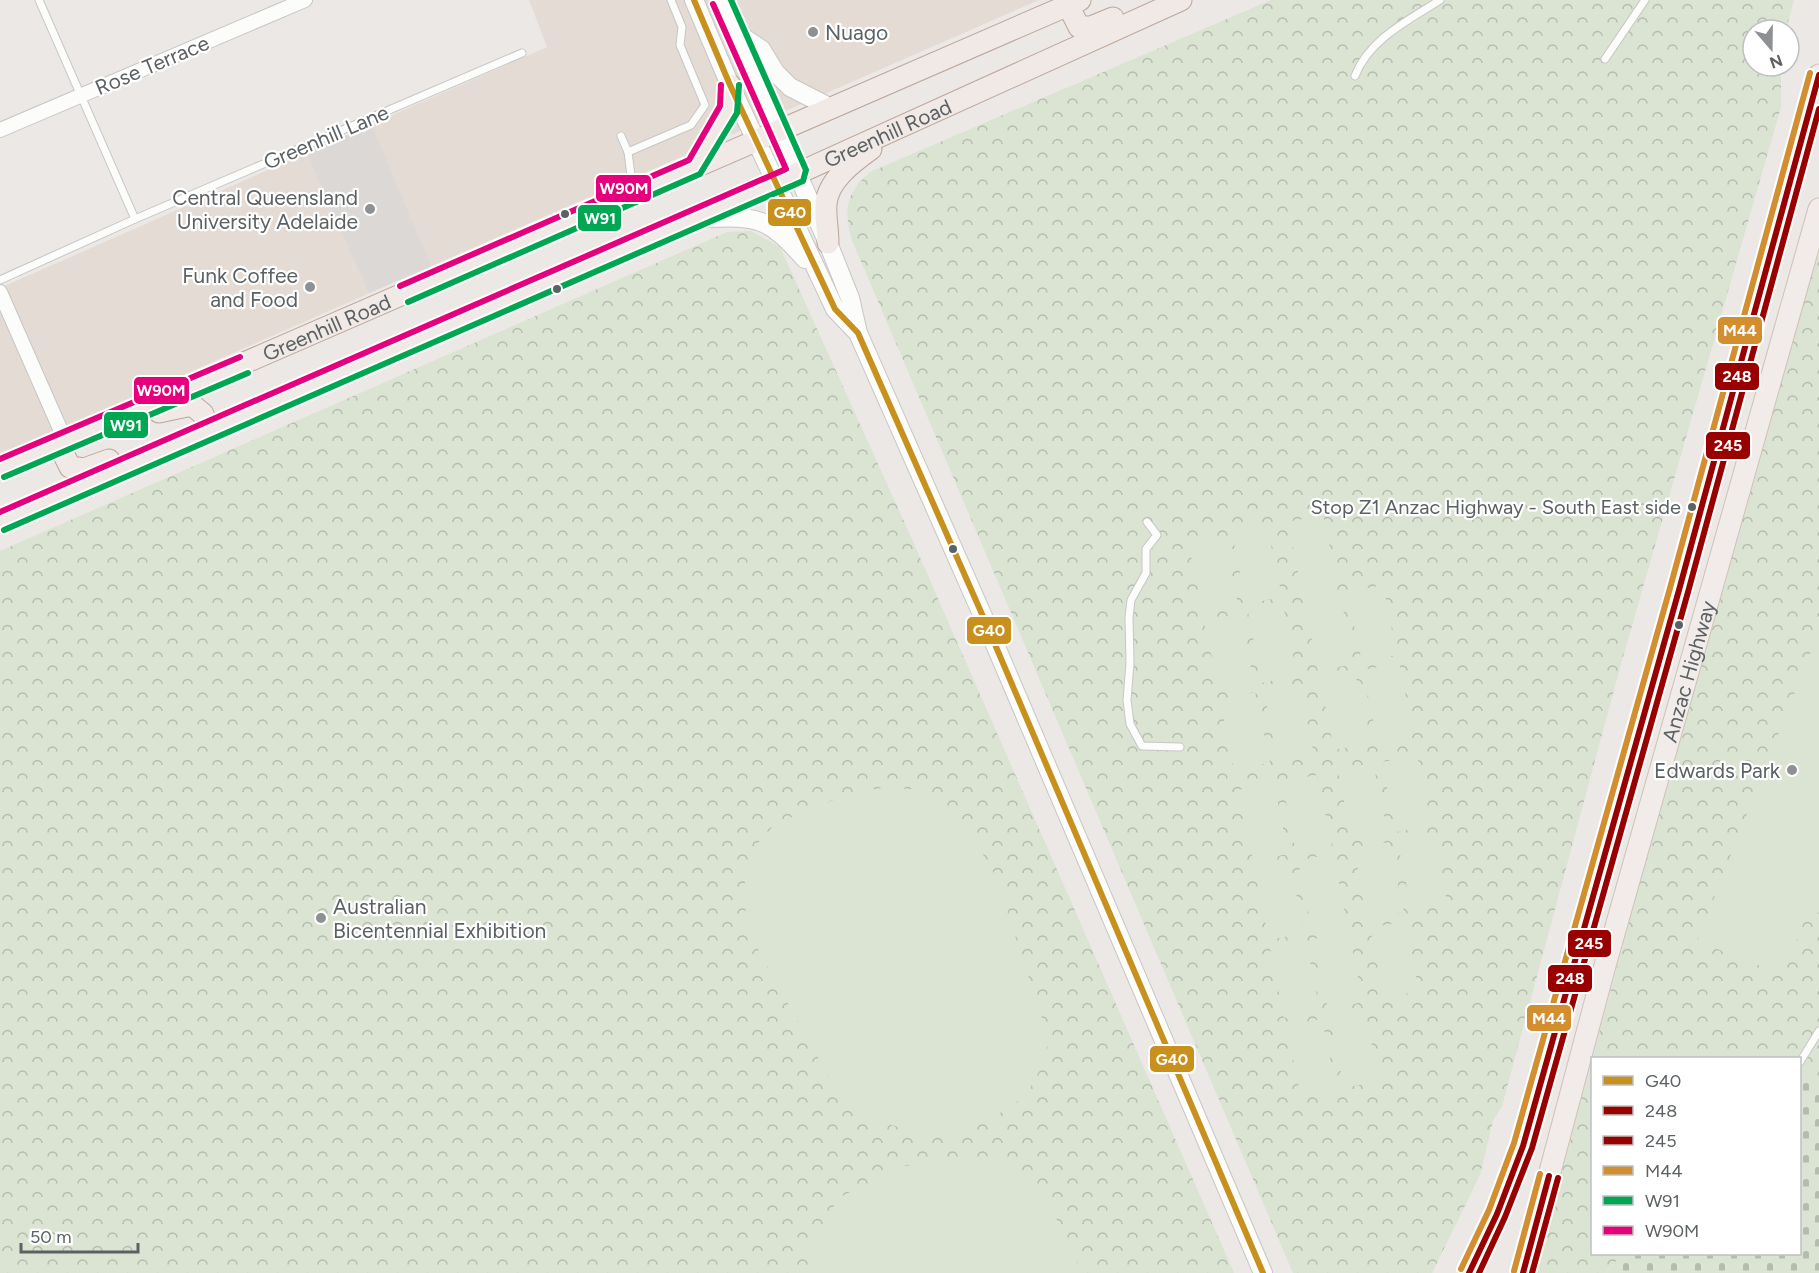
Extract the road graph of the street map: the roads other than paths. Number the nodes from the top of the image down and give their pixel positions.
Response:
1 (39, 0) edge
2 (305, 0) edge
3 (671, 0) edge
4 (694, 0) edge
5 (721, 0) edge
6 (1440, 0) edge
7 (1645, 0) edge
8 (1074, 3) edge
9 (1175, 3) edge
10 (735, 32) junction
11 (522, 53) dead end
12 (1605, 59) dead end
13 (1819, 75) edge
14 (1355, 76) dead end
15 (730, 85) junction
16 (82, 95) junction
17 (831, 108) junction
18 (900, 127) junction
19 (0, 130) edge
20 (779, 131) junction
21 (621, 136) dead end
22 (756, 141) junction
23 (628, 152) junction
24 (696, 167) junction
25 (798, 174) junction
26 (776, 183) junction
27 (633, 194) junction
28 (1819, 209) edge
29 (699, 218) junction
30 (135, 219) junction
31 (828, 243) junction
32 (818, 273) junction
33 (0, 280) edge
34 (1762, 287) junction
35 (0, 292) edge
36 (1794, 295) junction
37 (858, 333) junction
38 (137, 410) junction
39 (209, 431) junction
40 (65, 441) junction
41 (151, 456) junction
42 (0, 469) edge
43 (0, 522) edge
44 (1147, 522) dead end
45 (1180, 747) dead end
46 (1819, 1031) edge
47 (1801, 1060) edge
48 (1263, 1273) edge
49 (1469, 1273) edge
50 (1523, 1273) edge

1 - 16 lane
2 - 16 street, Rose Terrace
3 - 23 lane
4 - 15 main road
5 - 10 main road
6 - 14 lane
7 - 12 lane
8 - 9 highway
8 - 17 highway, Greenhill Road
9 - 18 highway, Greenhill Road
10 - 17 main road
10 - 20 main road
11 - 30 lane, Greenhill Lane
13 - 34 main road, Anzac Highway
15 - 22 main road
15 - 24 highway
16 - 19 street, Rose Terrace
16 - 30 lane
17 - 20 highway, Greenhill Road
18 - 25 highway, Greenhill Road
18 - 31 highway
20 - 22 highway, Greenhill Road
20 - 25 main road
21 - 23 lane
22 - 24 highway, Greenhill Road
22 - 26 main road
23 - 27 lane
24 - 27 highway, Greenhill Road
25 - 26 highway, Greenhill Road
25 - 31 main road
26 - 29 highway, Greenhill Road
26 - 32 main road
27 - 38 highway, Greenhill Road
28 - 36 main road, Anzac Highway
29 - 32 main road
29 - 39 highway, Greenhill Road
30 - 33 lane, Greenhill Lane
31 - 37 main road
32 - 37 main road
34 - 36 main road
34 - 49 main road, Anzac Highway
35 - 40 street
36 - 50 main road, Anzac Highway
37 - 48 main road
38 - 39 highway
38 - 40 highway, Greenhill Road
39 - 41 highway, Greenhill Road
40 - 41 highway
40 - 42 highway, Greenhill Road
41 - 43 highway, Greenhill Road
44 - 45 lane
46 - 47 lane

